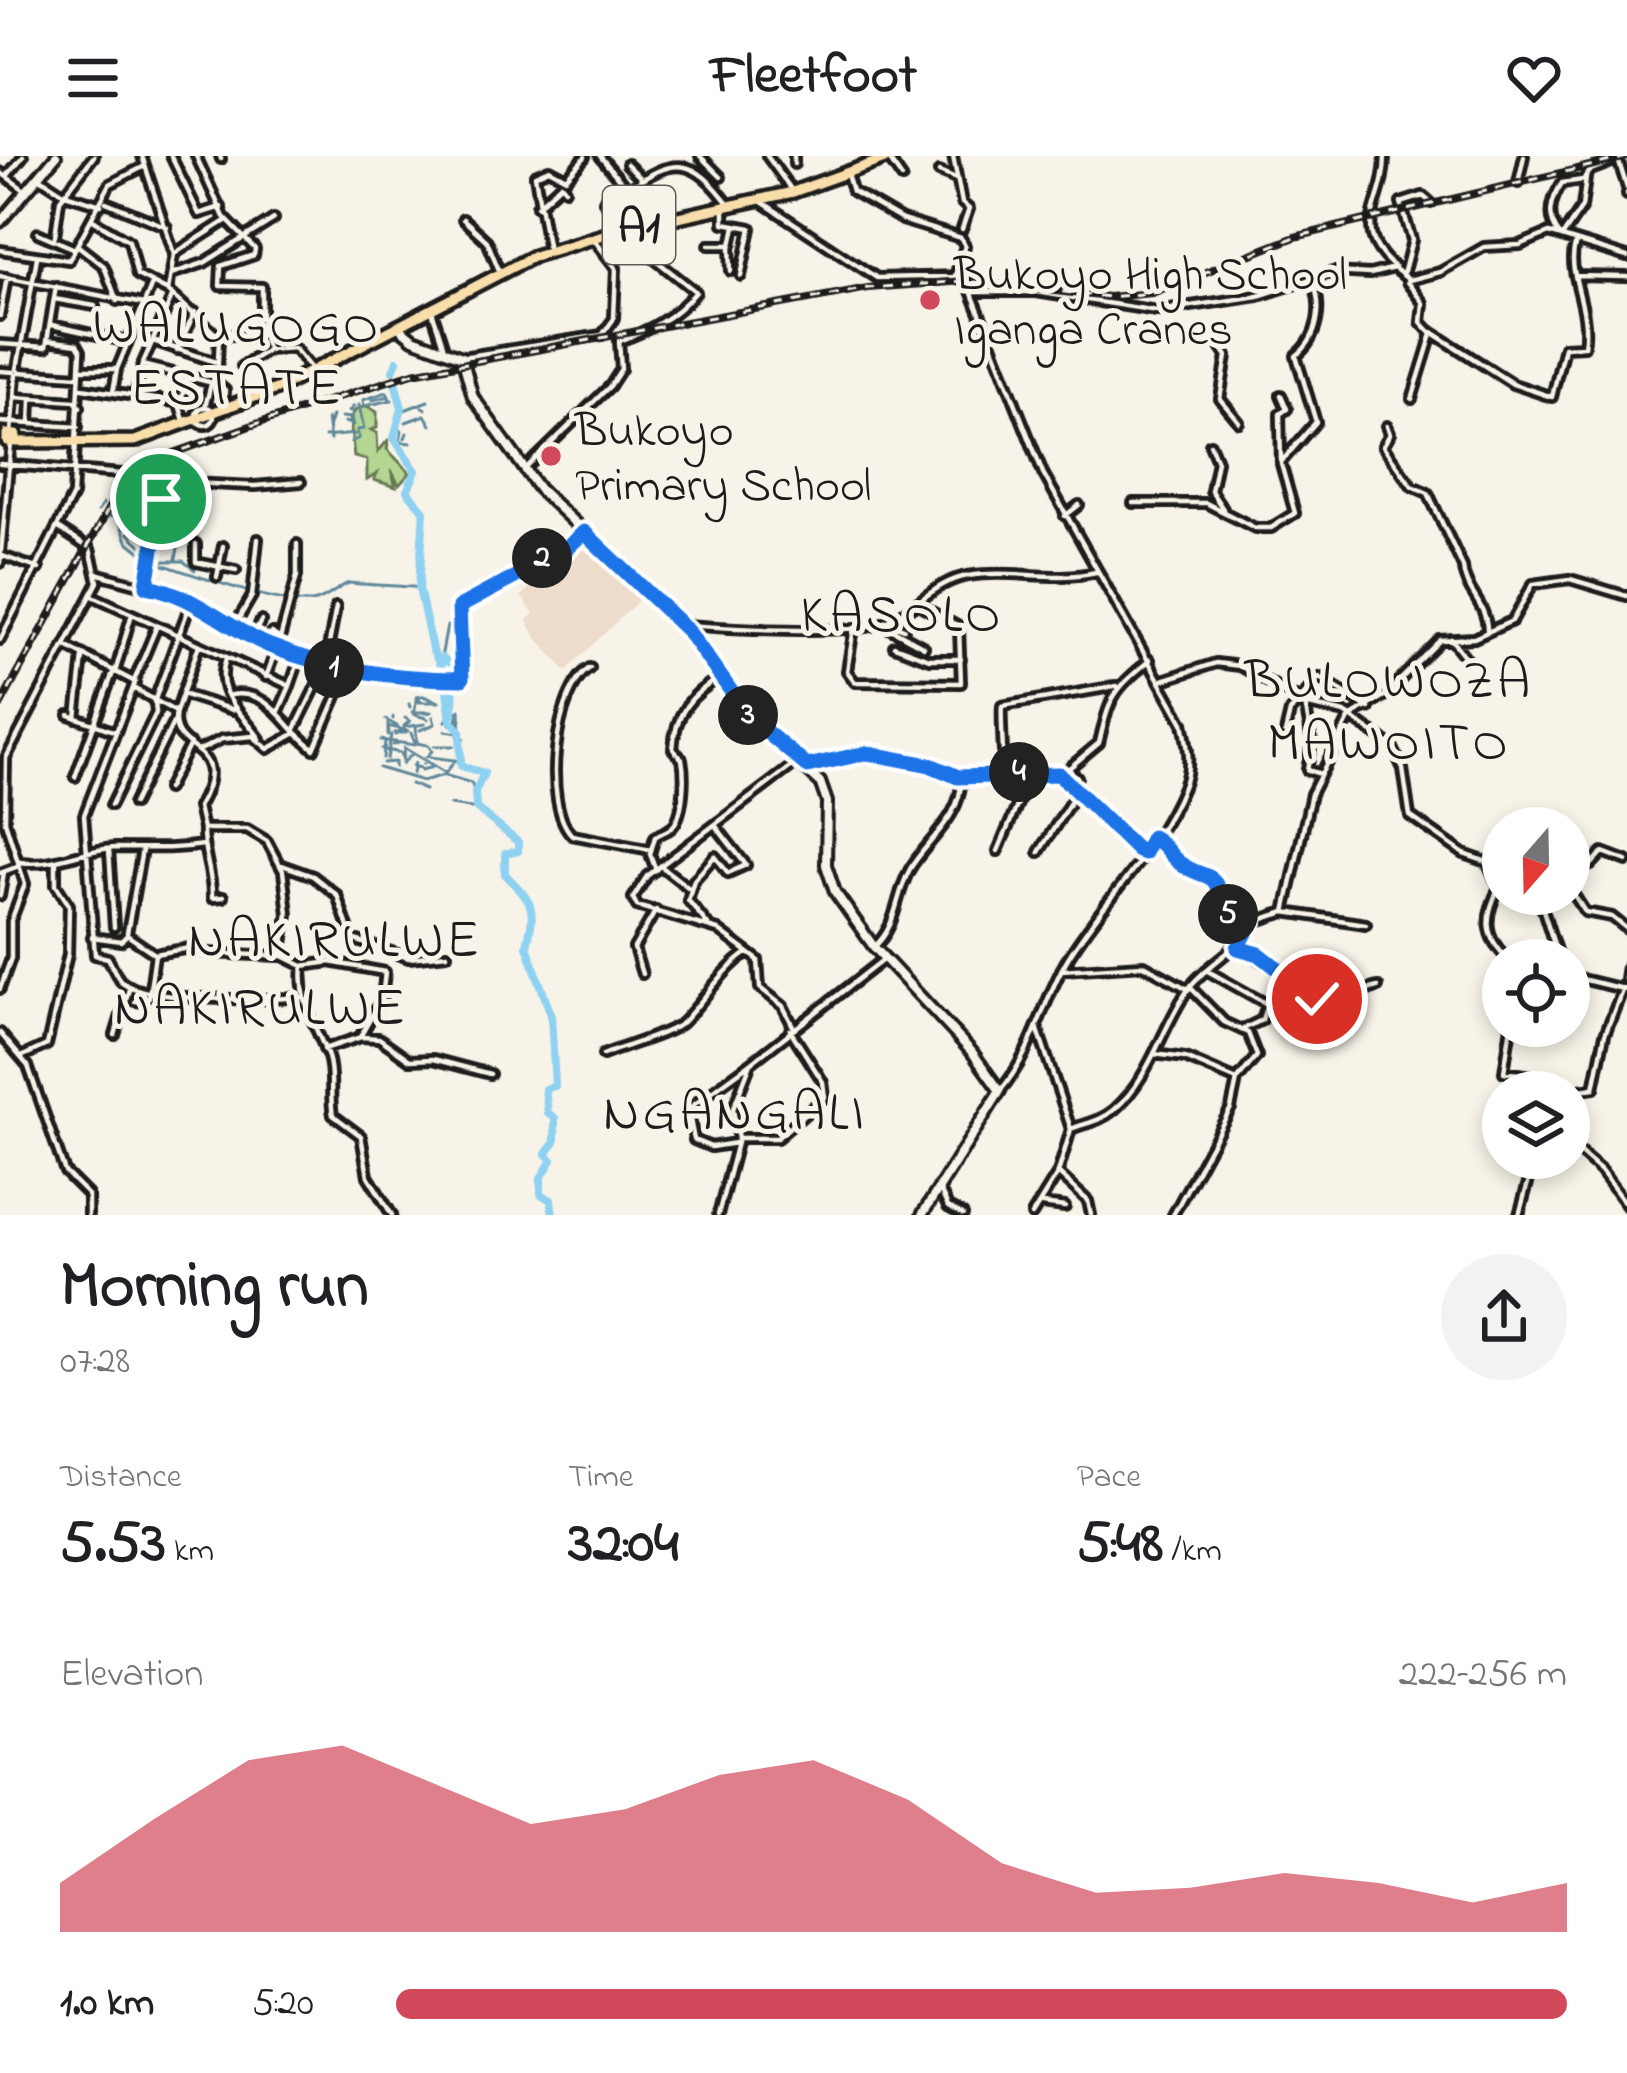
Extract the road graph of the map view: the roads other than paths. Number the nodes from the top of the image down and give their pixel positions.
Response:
1 (56, 156) edge
2 (94, 156) edge
3 (142, 156) edge
4 (171, 156) edge
5 (196, 156) edge
6 (601, 156) edge
7 (700, 156) edge
8 (767, 156) edge
9 (953, 156) edge
10 (1384, 156) edge
11 (1524, 156) edge
12 (19, 157) edge
13 (585, 157) edge
14 (679, 158) edge
15 (1617, 158) edge
16 (884, 161) edge
17 (627, 164) dead end
18 (146, 166) junction
19 (939, 172) dead end
20 (3, 174) edge
21 (848, 174) junction
22 (39, 177) junction
23 (640, 177) junction
24 (721, 177) dead end
25 (902, 178) dead end
26 (1586, 178) junction
27 (956, 179) junction
28 (1518, 184) dead end
29 (565, 189) dead end
30 (26, 191) junction
31 (793, 192) junction
32 (1627, 192) edge
33 (65, 194) junction
34 (627, 194) junction
35 (758, 200) junction
36 (604, 201) dead end
37 (103, 203) junction
38 (1431, 203) dead end
39 (537, 206) junction
40 (727, 206) junction
41 (221, 207) junction
42 (274, 219) dead end
43 (464, 219) dead end
44 (93, 220) junction
45 (227, 220) junction
46 (0, 222) edge
47 (650, 223) junction
48 (735, 226) junction
49 (167, 227) junction
50 (962, 229) dead end
51 (38, 233) dead end
52 (1561, 234) junction
53 (243, 235) junction
54 (55, 236) junction
55 (592, 237) junction
56 (1576, 243) junction
57 (710, 245) dead end
58 (730, 245) junction
59 (76, 247) junction
60 (0, 250) edge
61 (548, 251) junction
62 (174, 254) junction
63 (37, 255) junction
64 (1626, 256) edge
65 (1395, 268) junction
66 (499, 270) junction
67 (731, 271) dead end
68 (1404, 271) junction
69 (171, 274) junction
70 (3, 276) edge
71 (741, 276) dead end
72 (955, 276) junction
73 (1575, 276) junction
74 (1627, 277) edge
75 (1311, 279) junction
76 (32, 282) junction
77 (1407, 282) dead end
78 (152, 284) junction
79 (56, 286) junction
80 (972, 292) junction
81 (170, 294) junction
82 (54, 299) junction
83 (118, 301) junction
84 (144, 304) junction
85 (95, 306) dead end
86 (431, 308) junction
87 (195, 312) junction
88 (0, 316) edge
89 (50, 325) junction
90 (397, 326) junction
91 (1432, 332) junction
92 (262, 334) junction
93 (219, 337) junction
94 (1215, 339) dead end
95 (47, 340) junction
96 (153, 340) junction
97 (128, 342) junction
98 (0, 344) edge
99 (20, 347) junction
100 (444, 349) junction
101 (177, 350) junction
102 (268, 350) junction
103 (462, 356) junction
104 (218, 363) junction
105 (142, 365) junction
106 (242, 366) dead end
107 (82, 369) junction
108 (117, 369) junction
109 (312, 370) junction
110 (0, 371) edge
111 (16, 372) junction
112 (78, 376) junction
113 (186, 377) junction
114 (214, 384) junction
115 (113, 392) junction
116 (1281, 395) dead end
117 (135, 396) junction
118 (14, 397) junction
119 (32, 398) junction
120 (80, 398) junction
121 (1412, 399) dead end
122 (181, 403) junction
123 (0, 408) edge
124 (13, 409) junction
125 (214, 409) junction
126 (190, 421) junction
127 (0, 422) edge
128 (1239, 422) dead end
129 (30, 424) junction
130 (1388, 426) dead end
131 (78, 427) junction
132 (9, 437) edge
133 (78, 444) junction
134 (1210, 444) dead end
135 (1281, 461) junction
136 (0, 464) edge
137 (9, 465) junction
138 (75, 470) junction
139 (524, 470) junction
140 (122, 474) dead end
141 (301, 482) dead end
142 (1133, 503) dead end
143 (1079, 505) dead end
144 (1225, 512) junction
145 (1065, 516) junction
146 (60, 529) junction
147 (1073, 531) junction
148 (584, 532) junction
149 (1065, 535) dead end
150 (258, 538) dead end
151 (196, 544) dead end
152 (296, 544) dead end
153 (223, 546) dead end
154 (1, 558) edge
155 (220, 565) junction
156 (39, 569) junction
157 (236, 570) dead end
158 (1096, 572) junction
159 (99, 574) junction
160 (217, 578) dead end
161 (147, 586) junction
162 (93, 596) junction
163 (1627, 596) edge
164 (917, 604) junction
165 (194, 605) junction
166 (336, 607) dead end
167 (131, 617) junction
168 (261, 621) dead end
169 (884, 623) junction
170 (681, 625) junction
171 (236, 626) junction
172 (156, 628) junction
173 (854, 628) junction
174 (904, 629) dead end
175 (1487, 630) junction
176 (272, 634) dead end
177 (253, 636) junction
178 (180, 637) junction
179 (1446, 637) junction
180 (280, 639) junction
181 (0, 640) edge
182 (66, 646) junction
183 (894, 646) dead end
184 (924, 647) dead end
185 (201, 648) junction
186 (277, 648) junction
187 (301, 655) junction
188 (83, 657) junction
189 (120, 658) junction
190 (226, 658) junction
191 (1466, 658) dead end
192 (961, 659) junction
193 (1150, 660) junction
194 (325, 667) junction
195 (590, 668) dead end
196 (115, 670) junction
197 (348, 670) junction
198 (124, 674) junction
199 (266, 677) junction
200 (722, 677) junction
201 (1163, 680) junction
202 (134, 685) junction
203 (290, 686) junction
204 (1117, 686) junction
205 (182, 694) junction
206 (228, 696) junction
207 (155, 702) junction
208 (1303, 702) junction
209 (1369, 708) junction
210 (233, 710) junction
211 (176, 712) junction
212 (279, 712) junction
213 (1350, 717) junction
214 (93, 723) junction
215 (173, 723) junction
216 (116, 732) junction
217 (295, 732) junction
218 (1285, 733) dead end
219 (260, 740) junction
220 (190, 744) junction
221 (198, 751) junction
222 (803, 764) junction
223 (1005, 773) junction
224 (1031, 773) junction
225 (1322, 775) junction
226 (74, 777) dead end
227 (961, 778) junction
228 (1071, 782) junction
229 (166, 789) dead end
230 (1076, 793) junction
231 (133, 804) dead end
232 (111, 805) dead end
233 (715, 825) junction
234 (203, 829) junction
235 (1152, 837) junction
236 (11, 843) junction
237 (203, 845) junction
238 (0, 846) edge
239 (109, 849) junction
240 (142, 850) junction
241 (650, 850) junction
242 (998, 851) dead end
243 (1039, 852) dead end
244 (1141, 854) junction
245 (87, 858) junction
246 (1482, 861) edge
247 (1627, 861) edge
248 (56, 862) junction
249 (19, 863) junction
250 (277, 863) junction
251 (1590, 865) edge
252 (658, 868) junction
253 (2, 872) edge
254 (689, 888) junction
255 (0, 896) edge
256 (223, 897) dead end
257 (656, 910) junction
258 (1285, 911) junction
259 (1590, 913) edge
260 (1252, 921) junction
261 (114, 926) dead end
262 (708, 927) junction
263 (1365, 928) dead end
264 (1627, 929) edge
265 (127, 935) junction
266 (92, 937) junction
267 (1236, 946) junction
268 (874, 947) junction
269 (747, 953) junction
270 (155, 954) junction
271 (446, 954) dead end
272 (281, 956) junction
273 (884, 959) junction
274 (303, 965) junction
275 (1627, 966) edge
276 (4, 967) edge
277 (1061, 970) junction
278 (1206, 970) junction
279 (642, 974) dead end
280 (1625, 979) edge
281 (1590, 981) edge
282 (130, 986) junction
283 (1378, 987) dead end
284 (1189, 988) junction
285 (0, 989) edge
286 (149, 989) junction
287 (1625, 989) edge
288 (302, 997) junction
289 (135, 1001) dead end
290 (1037, 1027) junction
291 (792, 1029) junction
292 (1241, 1030) junction
293 (0, 1033) edge
294 (115, 1035) dead end
295 (360, 1037) junction
296 (324, 1049) junction
297 (1154, 1054) junction
298 (602, 1055) dead end
299 (23, 1057) junction
300 (751, 1063) junction
301 (490, 1074) dead end
302 (1237, 1081) junction
303 (1590, 1089) edge
304 (1000, 1091) junction
305 (1071, 1129) junction
306 (737, 1141) junction
307 (1590, 1161) edge
308 (1058, 1173) junction
309 (1529, 1179) edge
310 (937, 1188) junction
311 (1042, 1204) junction
312 (1627, 1206) edge
313 (1065, 1207) dead end
314 (88, 1215) edge
315 (392, 1215) edge
316 (718, 1215) edge
317 (922, 1215) edge
318 (963, 1215) edge
319 (1032, 1215) edge
320 (1091, 1215) edge
321 (1173, 1215) edge
322 (1519, 1215) edge

1 - 22 main road
2 - 33 street
3 - 18 street
4 - 41 street
5 - 41 street
6 - 34 street
7 - 24 street
8 - 31 street
9 - 27 street
10 - 65 street
11 - 28 street
12 - 20 street
13 - 39 street
14 - 23 street
14 - 40 street
15 - 26 street
15 - 32 street
16 - 21 main road, A1
16 - 25 street
17 - 23 street
18 - 37 street
18 - 49 street
19 - 27 street
20 - 30 street
21 - 31 main road, A1
21 - 72 street
22 - 30 main road
22 - 33 street
23 - 34 street
26 - 52 street
26 - 52 street
27 - 50 street
29 - 39 street
30 - 46 main road
31 - 35 main road, A1
33 - 37 street
33 - 54 street
34 - 36 street
34 - 47 street
35 - 40 main road, A1
35 - 72 street
37 - 44 street
37 - 49 street
38 - 68 street
39 - 61 street
40 - 47 main road, A1
40 - 48 street
41 - 45 street
42 - 53 street
43 - 66 street
44 - 59 street
44 - 78 street
45 - 53 street
45 - 62 street
47 - 55 main road, A1
47 - 139 street
48 - 58 street
48 - 71 street
49 - 62 street
51 - 54 street
52 - 56 street
52 - 68 street
53 - 69 street
53 - 92 street
54 - 59 street
55 - 61 main road, A1
55 - 103 street
56 - 64 street
56 - 73 street
57 - 58 street
58 - 67 street
59 - 63 street
59 - 83 street
60 - 63 street
61 - 66 main road, A1
62 - 69 street
63 - 76 street
65 - 68 street
65 - 75 street
66 - 86 main road, A1
69 - 81 street
70 - 76 street
70 - 88 street
72 - 80 street
73 - 74 street
73 - 91 street
75 - 80 street
75 - 135 street
76 - 79 street
76 - 99 street
77 - 91 street
78 - 81 street
78 - 84 street
79 - 82 street
79 - 83 street
80 - 145 street
81 - 87 street
81 - 96 street
82 - 85 street
82 - 89 street
83 - 84 street
84 - 97 street
86 - 90 main road, A1
86 - 100 street
87 - 93 street
87 - 101 street
89 - 95 street
89 - 97 street
90 - 100 main road
90 - 109 main road, A1
91 - 121 street
92 - 93 street
92 - 102 street
93 - 104 street
94 - 128 street
95 - 99 street
95 - 107 street
96 - 101 street
96 - 105 street
97 - 108 street
98 - 99 street
99 - 111 street
100 - 103 main road
101 - 104 street
102 - 106 street
102 - 109 street
103 - 139 main road
104 - 114 street
105 - 113 street
105 - 117 street
107 - 108 street
107 - 112 street
108 - 115 street
109 - 125 main road, A1
110 - 111 street
111 - 112 street
111 - 118 street
112 - 120 street
113 - 114 street
113 - 122 street
114 - 125 street
114 - 125 street
115 - 117 street
115 - 120 street
116 - 135 street
117 - 122 street
118 - 119 street
118 - 124 street
119 - 120 street
119 - 129 street
120 - 131 street
122 - 126 street
123 - 124 street
124 - 132 street
125 - 126 main road, A1
126 - 133 main road, A1
127 - 132 street
129 - 131 street
129 - 132 street
130 - 175 street
131 - 133 street
132 - 133 main road, A1
132 - 137 street
133 - 138 street
134 - 144 street
135 - 144 street
136 - 137 street
137 - 138 street
137 - 154 street
138 - 140 street
138 - 146 street
139 - 148 main road
141 - 161 street
142 - 144 street
143 - 145 street
145 - 147 street
146 - 156 street
146 - 159 street
147 - 149 street
147 - 158 street
148 - 170 main road
148 - 197 street
150 - 171 street
151 - 155 street
152 - 180 street
153 - 155 street
154 - 156 street
155 - 157 street
155 - 160 street
156 - 181 street
158 - 164 street
158 - 193 street
159 - 161 street
159 - 162 street
161 - 165 street
162 - 167 street
162 - 182 street
163 - 175 street
164 - 169 street
164 - 192 street
165 - 171 street
165 - 178 street
166 - 194 street
167 - 172 street
167 - 189 street
168 - 177 street
169 - 173 street
169 - 174 street
169 - 184 street
170 - 173 street
170 - 200 main road
171 - 177 street
172 - 178 street
172 - 202 street
173 - 192 street
175 - 179 street
176 - 180 street
177 - 186 street
178 - 185 street
178 - 207 street
179 - 191 street
179 - 209 street
180 - 186 street
182 - 188 street
182 - 236 street
183 - 192 street
185 - 190 street
185 - 205 street
186 - 187 street
186 - 199 street
187 - 194 street
187 - 203 street
188 - 196 street
188 - 214 street
189 - 196 street
189 - 198 street
190 - 199 street
190 - 206 street
193 - 201 street
193 - 204 street
194 - 197 street
194 - 217 street
195 - 241 street
196 - 198 street
196 - 214 street
197 - 217 street
198 - 202 street
199 - 203 street
200 - 222 main road
200 - 241 street
201 - 208 street
201 - 235 street
202 - 207 street
202 - 216 street
203 - 212 street
204 - 223 street
204 - 228 street
205 - 210 street
205 - 211 street
206 - 210 street
206 - 212 street
207 - 211 street
207 - 232 street
208 - 209 street
208 - 213 street
208 - 218 street
208 - 225 street
209 - 213 street
210 - 219 street
211 - 215 street
212 - 217 street
213 - 225 street
213 - 246 street
214 - 216 street
214 - 226 street
215 - 220 street
215 - 231 street
216 - 245 street
217 - 219 street
219 - 221 street
220 - 221 street
220 - 229 street
221 - 234 street
222 - 227 street
222 - 233 street
222 - 268 main road
223 - 224 street
223 - 227 street
224 - 228 street
224 - 242 street
225 - 258 street
227 - 268 street
228 - 230 street
230 - 243 street
230 - 244 street
233 - 252 street
233 - 254 street
234 - 237 street
234 - 250 street
235 - 244 street
235 - 260 street
236 - 238 street
236 - 249 street
237 - 240 street
237 - 256 street
239 - 240 street
239 - 245 street
239 - 261 street
240 - 265 street
241 - 252 street
244 - 277 street
245 - 248 street
245 - 266 street
247 - 251 street
248 - 249 street
248 - 299 street
249 - 253 street
249 - 276 street
250 - 271 street
250 - 272 street
252 - 254 street
252 - 257 street
253 - 255 street
254 - 262 street
257 - 262 street
257 - 279 street
258 - 260 street
258 - 263 street
259 - 264 street
260 - 267 street
262 - 269 street
265 - 266 street
265 - 270 street
266 - 282 street
267 - 278 street
267 - 283 street
268 - 273 main road
269 - 291 street
269 - 298 street
270 - 272 street
270 - 286 street
272 - 274 street
273 - 291 street
273 - 304 main road
274 - 288 street
274 - 295 street
275 - 280 street
276 - 285 street
277 - 284 street
277 - 290 street
278 - 284 street
278 - 292 street
281 - 287 street
282 - 286 street
282 - 294 street
284 - 292 street
284 - 297 street
286 - 288 street
286 - 289 street
287 - 303 street
288 - 296 street
290 - 304 street
290 - 305 street
291 - 300 street
291 - 306 street
292 - 302 street
293 - 299 street
295 - 296 street
295 - 301 street
296 - 315 street
297 - 302 street
297 - 305 street
299 - 314 street
300 - 306 street
300 - 306 street
302 - 321 street
304 - 310 main road
305 - 308 street
306 - 316 street
307 - 312 street
308 - 311 street
308 - 320 street
309 - 322 street
310 - 317 main road
310 - 318 street
311 - 313 street
311 - 319 street

